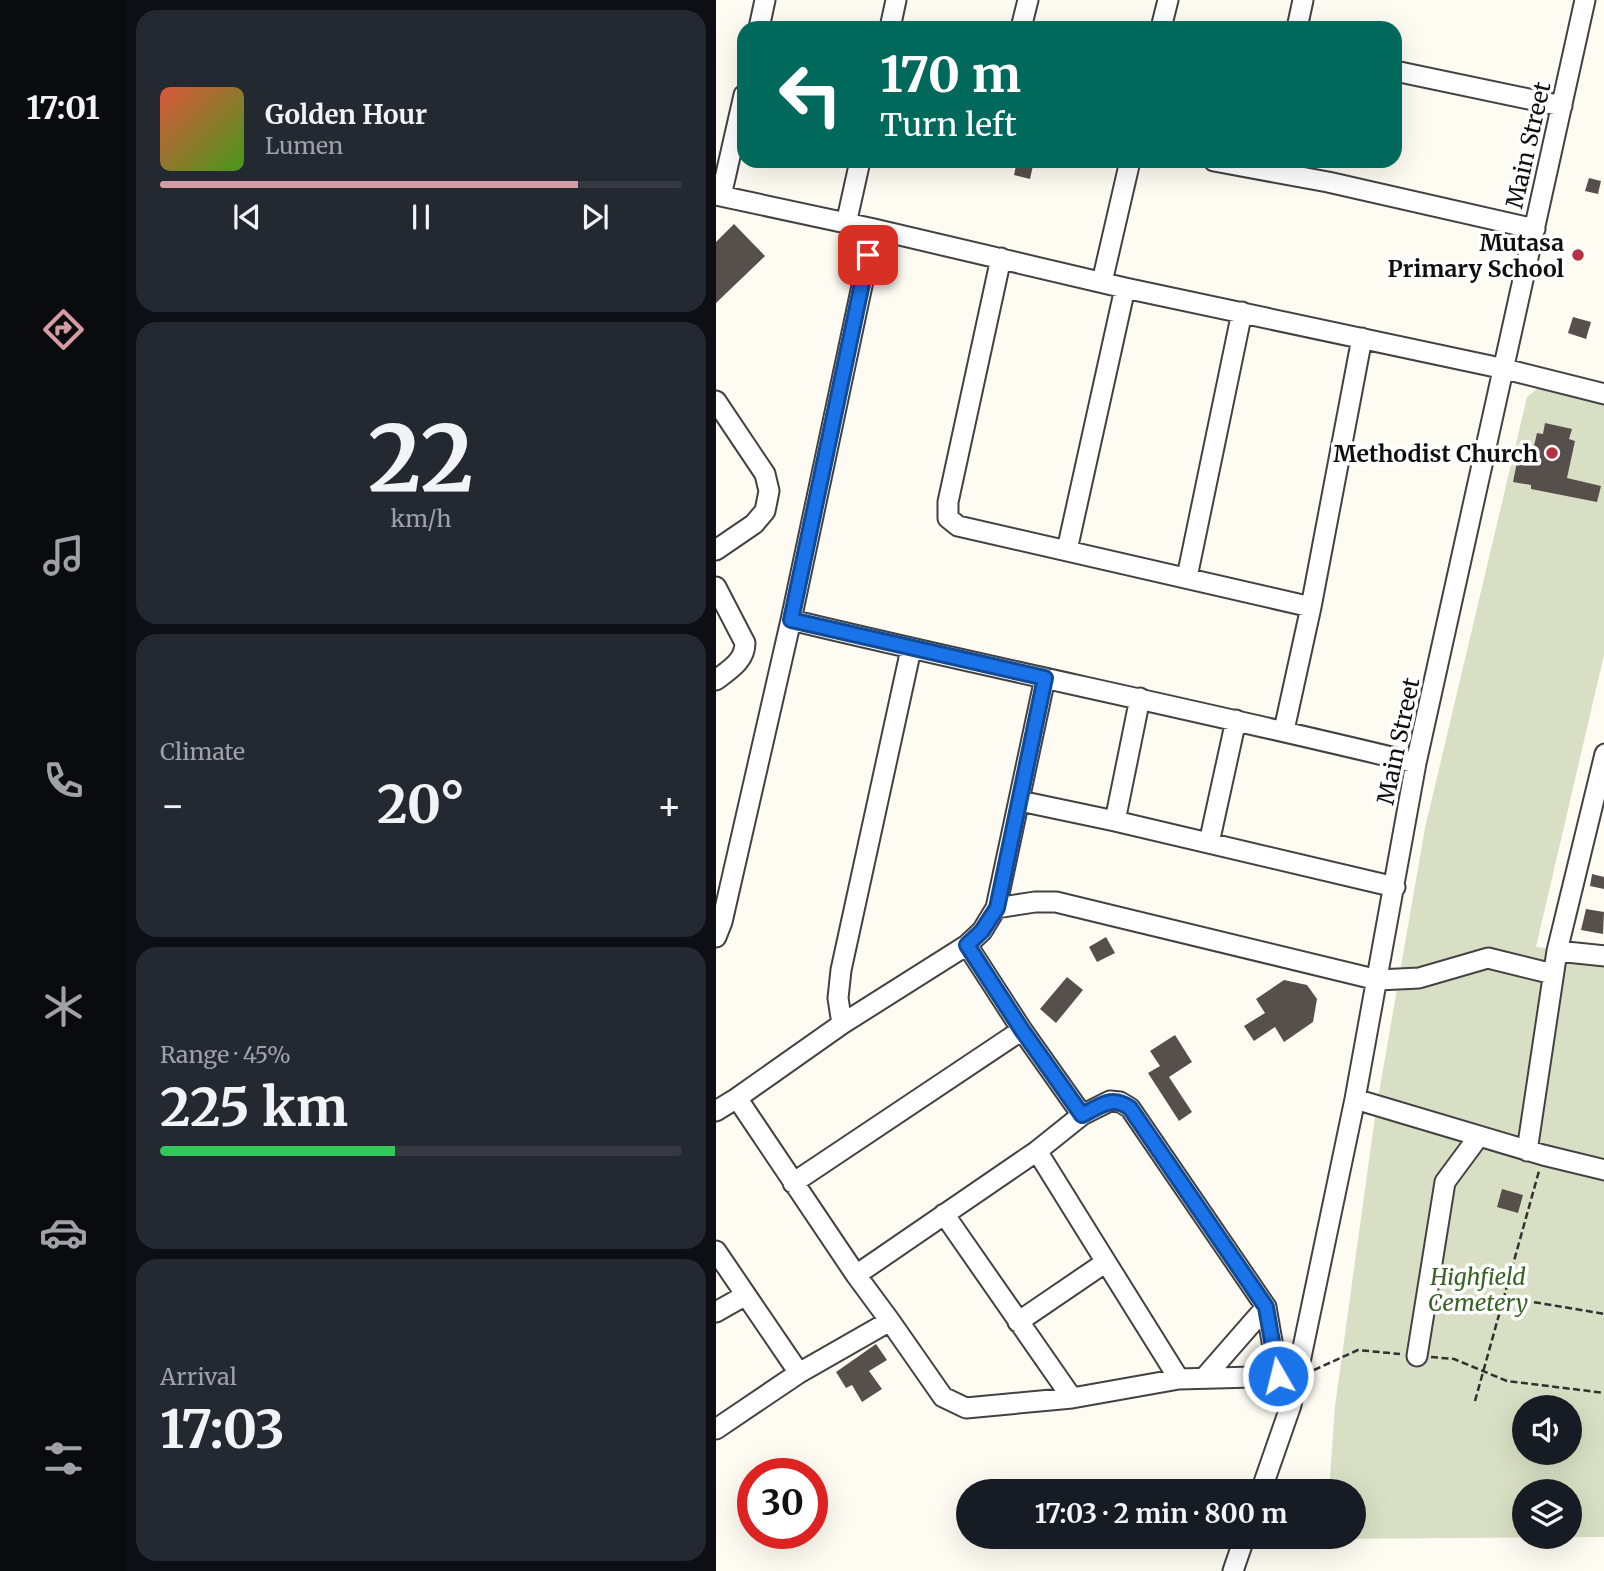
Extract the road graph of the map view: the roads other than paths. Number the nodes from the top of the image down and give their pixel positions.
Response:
1 (765, 0) edge
2 (896, 0) edge
3 (1028, 0) edge
4 (1168, 0) edge
5 (1303, 0) edge
6 (1585, 0) edge
7 (760, 21) edge
8 (892, 21) edge
9 (1024, 21) edge
10 (1163, 21) edge
11 (1298, 21) edge
12 (1402, 72) edge
13 (1562, 106) junction
14 (737, 121) edge
15 (858, 168) edge
16 (1128, 168) edge
17 (1274, 168) edge
18 (718, 196) edge
19 (846, 224) junction
20 (874, 229) junction
21 (1535, 229) junction
22 (1001, 258) junction
23 (1102, 282) junction
24 (1125, 288) junction
25 (1242, 312) junction
26 (1362, 338) junction
27 (1505, 369) junction
28 (1604, 394) edge
29 (716, 401) edge
30 (716, 550) edge
31 (1067, 550) junction
32 (1187, 578) junction
33 (716, 587) edge
34 (1311, 607) junction
35 (791, 620) junction
36 (911, 649) junction
37 (1045, 678) junction
38 (716, 680) edge
39 (1140, 698) junction
40 (1236, 720) junction
41 (1284, 730) junction
42 (1604, 754) edge
43 (1416, 763) junction
44 (1020, 801) junction
45 (1115, 821) junction
46 (1209, 843) junction
47 (1395, 887) junction
48 (997, 908) junction
49 (716, 937) edge
50 (967, 945) junction
51 (1557, 951) junction
52 (1604, 956) edge
53 (1553, 974) junction
54 (1378, 980) junction
55 (842, 1024) junction
56 (1022, 1030) junction
57 (737, 1098) junction
58 (1355, 1099) junction
59 (716, 1111) edge
60 (1082, 1115) junction
61 (1479, 1136) junction
62 (1037, 1151) junction
63 (1535, 1153) junction
64 (1604, 1170) edge
65 (793, 1182) junction
66 (944, 1214) junction
67 (716, 1251) edge
68 (1106, 1262) junction
69 (856, 1275) junction
70 (746, 1295) junction
71 (1266, 1307) junction
72 (716, 1312) edge
73 (890, 1321) junction
74 (1018, 1322) junction
75 (1417, 1356) road end
76 (799, 1373) junction
77 (1288, 1376) junction
78 (1204, 1378) junction
79 (1179, 1379) junction
80 (1072, 1398) junction
81 (716, 1429) edge
82 (1265, 1479) edge
83 (1241, 1549) edge
84 (1233, 1571) edge

1 - 7 street
2 - 8 street
3 - 9 street
4 - 10 street
5 - 11 street
6 - 13 street, Main Street
12 - 13 street
13 - 21 street, Main Street
14 - 18 street
15 - 19 street
16 - 23 street
17 - 21 street
18 - 19 street
19 - 20 street
20 - 22 street
20 - 35 street
21 - 27 street, Main Street
22 - 23 street
22 - 31 street
23 - 24 street
24 - 25 street
24 - 31 street
25 - 26 street
25 - 32 street
26 - 27 street
26 - 34 street
27 - 28 street
27 - 43 street, Main Street
29 - 30 street
31 - 32 street
32 - 34 street
33 - 38 street
34 - 41 street
35 - 36 street
35 - 49 street
36 - 37 street
36 - 55 street
37 - 39 street
37 - 44 street
39 - 40 street
39 - 45 street
40 - 41 street
40 - 46 street
41 - 43 street
42 - 51 street
43 - 47 street, Main Street
44 - 45 street
44 - 48 street
45 - 46 street
46 - 47 street
47 - 54 street, Main Street
48 - 50 street
48 - 54 street
50 - 55 street
50 - 56 street
51 - 52 street
51 - 53 street
53 - 54 street
53 - 63 street
54 - 58 street, Main Street
55 - 57 street
56 - 60 street
56 - 65 street
57 - 59 street
57 - 65 street
58 - 61 street
58 - 77 street, Main Street
60 - 62 street
60 - 71 street
61 - 63 street
61 - 75 street
62 - 66 street
62 - 68 street
63 - 64 street
65 - 69 street
66 - 69 street
66 - 74 street
67 - 70 street
68 - 74 street
68 - 79 street
69 - 73 street
70 - 72 street
70 - 76 street
71 - 77 street
71 - 78 street
73 - 76 street
73 - 80 street
74 - 80 street
76 - 81 street
77 - 78 street
77 - 82 street, Main Street
78 - 79 street
79 - 80 street
83 - 84 street

